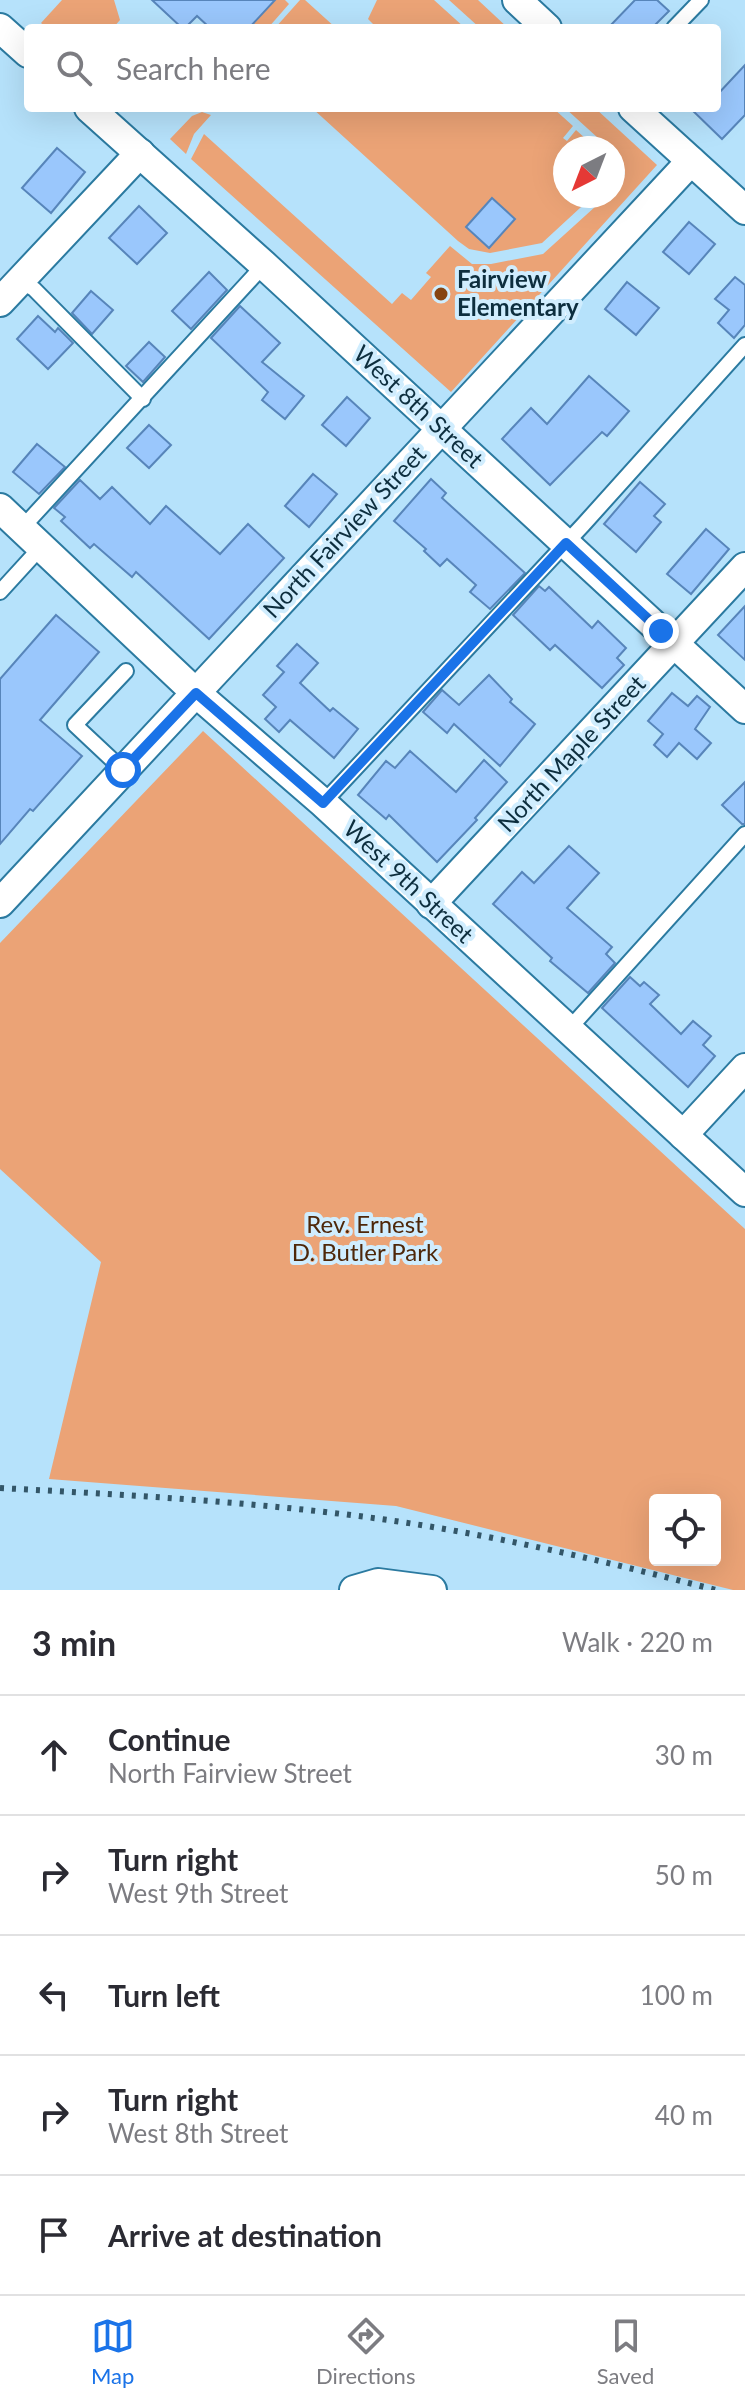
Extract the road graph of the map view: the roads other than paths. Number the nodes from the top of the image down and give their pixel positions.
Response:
1 (517, 0) edge
2 (701, 0) edge
3 (543, 24) edge
4 (678, 24) edge
5 (0, 28) edge
6 (24, 49) edge
7 (94, 112) edge
8 (637, 112) edge
9 (140, 153) junction
10 (691, 161) junction
11 (745, 210) edge
12 (264, 265) junction
13 (20, 281) junction
14 (0, 302) edge
15 (745, 345) edge
16 (143, 399) junction
17 (441, 429) junction
18 (0, 508) edge
19 (32, 537) junction
20 (566, 543) junction
21 (745, 567) edge
22 (0, 592) edge
23 (675, 644) junction
24 (126, 671) dead end
25 (196, 693) junction
26 (745, 709) edge
27 (123, 770) junction
28 (323, 803) junction
29 (745, 834) edge
30 (0, 903) edge
31 (431, 904) junction
32 (568, 1030) junction
33 (745, 1068) edge
34 (683, 1135) junction
35 (745, 1192) edge
36 (354, 1590) edge
37 (432, 1590) edge

1 - 3 street
2 - 4 lane
5 - 6 street
7 - 9 street, West 8th Street
8 - 10 street
9 - 12 street, West 8th Street
9 - 13 street
10 - 11 street
10 - 17 street, North Fairview Street
12 - 16 lane
12 - 17 street, West 8th Street
13 - 14 street
13 - 16 lane
15 - 20 lane
16 - 19 lane
17 - 20 street, West 8th Street
17 - 25 street, North Fairview Street
18 - 19 street, West 9th Street
19 - 22 lane
19 - 25 street, West 9th Street
20 - 23 street, West 8th Street
20 - 28 lane
21 - 23 street, North Maple Street
23 - 26 street, West 8th Street
23 - 31 street, North Maple Street
24 - 27 lane
25 - 27 street, North Fairview Street
25 - 28 street, West 9th Street
27 - 30 street, North Fairview Street
28 - 31 street, West 9th Street
29 - 32 lane
31 - 32 street, West 9th Street
32 - 34 street, West 9th Street
33 - 34 street
34 - 35 street, West 9th Street
36 - 37 street

